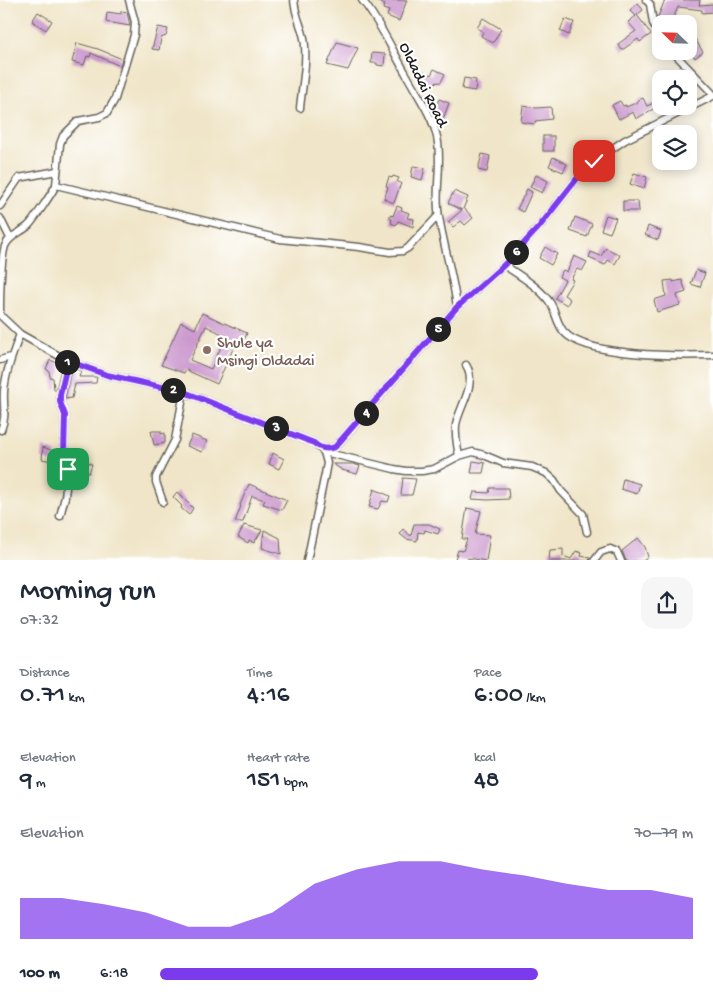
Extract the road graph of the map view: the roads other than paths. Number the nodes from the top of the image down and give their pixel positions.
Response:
1 (129, 0) edge
2 (294, 0) edge
3 (362, 0) edge
4 (646, 0) edge
5 (652, 17) edge
6 (680, 60) edge
7 (713, 95) edge
8 (300, 108) dead end
9 (57, 171) junction
10 (56, 185) junction
11 (0, 206) edge
12 (438, 216) junction
13 (0, 218) edge
14 (10, 238) junction
15 (504, 265) junction
16 (457, 307) junction
17 (0, 315) edge
18 (20, 334) junction
19 (713, 355) edge
20 (11, 357) junction
21 (0, 360) edge
22 (68, 361) junction
23 (466, 365) dead end
24 (184, 392) junction
25 (1, 430) edge
26 (318, 447) junction
27 (324, 452) junction
28 (459, 456) junction
29 (163, 502) dead end
30 (60, 516) dead end
31 (587, 532) dead end
32 (307, 560) edge
33 (594, 560) edge
34 (621, 560) edge

1 - 9 street
2 - 8 street
3 - 12 street, Oldadai Road
4 - 5 street
6 - 7 street
7 - 15 street
9 - 10 street
9 - 11 street
10 - 12 street
10 - 14 street
12 - 16 street, Oldadai Road
13 - 14 street
14 - 17 street
15 - 16 street
15 - 19 street
16 - 26 street
17 - 18 street
18 - 20 street
18 - 22 street
20 - 21 street
20 - 25 street
22 - 24 street
22 - 30 street
23 - 28 street
24 - 26 street
24 - 29 street
26 - 27 street
27 - 28 street
27 - 32 street
28 - 31 street
33 - 34 street

